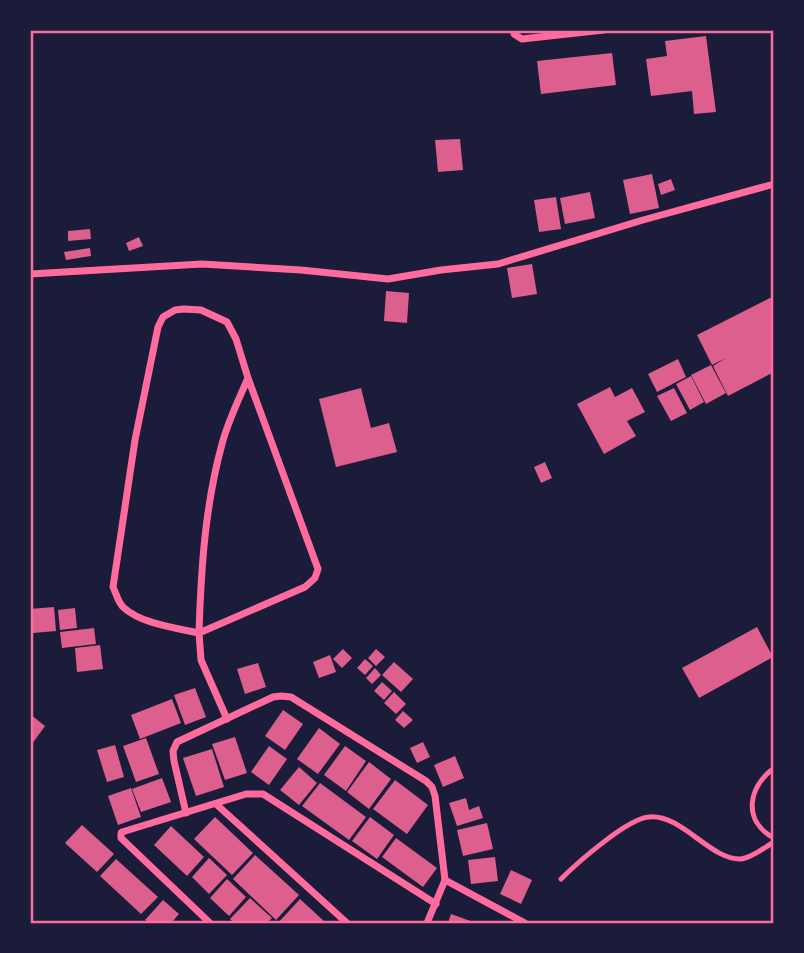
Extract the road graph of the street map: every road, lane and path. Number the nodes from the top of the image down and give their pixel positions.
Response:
1 (514, 30) edge
2 (604, 30) edge
3 (774, 184) edge
4 (30, 274) edge
5 (248, 378) junction
6 (199, 633) junction
7 (227, 719) junction
8 (774, 768) edge
9 (216, 803) junction
10 (186, 813) junction
11 (774, 840) edge
12 (561, 878) dead end
13 (445, 880) junction
14 (436, 904) junction
15 (210, 923) edge
16 (347, 923) edge
17 (427, 923) edge
18 (525, 923) edge

1 - 2 street
3 - 4 street
5 - 6 street
5 - 6 street
5 - 6 street
6 - 7 street
7 - 10 street
7 - 13 street
8 - 11 lane
9 - 10 street
9 - 14 street
9 - 16 street
10 - 15 street
11 - 12 lane
13 - 14 street
13 - 18 street
14 - 17 street

